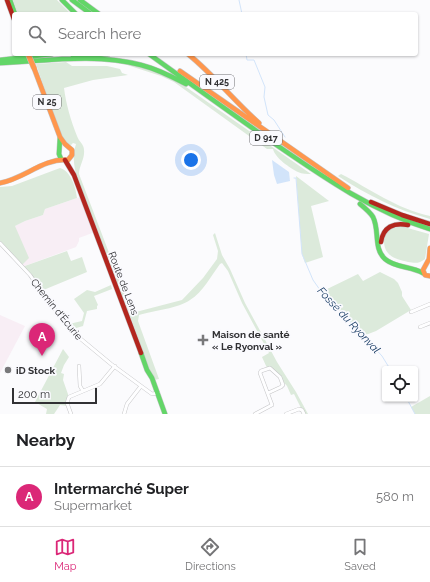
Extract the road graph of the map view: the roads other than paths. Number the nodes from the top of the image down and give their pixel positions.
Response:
1 (7, 0) edge
2 (10, 0) edge
3 (62, 0) edge
4 (72, 0) edge
5 (80, 0) edge
6 (14, 12) edge
7 (74, 12) edge
8 (88, 12) edge
9 (96, 12) edge
10 (12, 14) edge
11 (29, 56) edge
12 (39, 56) edge
13 (81, 56) edge
14 (152, 56) edge
15 (159, 56) edge
16 (190, 56) edge
17 (0, 62) edge
18 (202, 92) junction
19 (60, 137) junction
20 (282, 143) junction
21 (67, 146) junction
22 (60, 149) junction
23 (71, 158) junction
24 (63, 159) junction
25 (72, 171) junction
26 (0, 183) edge
27 (332, 183) junction
28 (430, 224) edge
29 (430, 230) edge
30 (0, 243) edge
31 (430, 248) edge
32 (428, 263) edge
33 (423, 273) junction
34 (430, 276) edge
35 (430, 304) edge
36 (411, 312) dead end
37 (430, 323) edge
38 (420, 327) dead end
39 (79, 366) dead end
40 (115, 366) junction
41 (141, 386) junction
42 (82, 391) junction
43 (268, 393) junction
44 (156, 394) junction
45 (71, 414) edge
46 (124, 414) edge
47 (164, 414) edge
48 (255, 414) edge
49 (286, 414) edge
50 (304, 414) edge

1 - 10 main road
2 - 6 main road
3 - 7 main road
4 - 8 main road
5 - 9 main road
11 - 19 main road, N 25, bridge
12 - 17 main road
13 - 17 main road
14 - 18 main road, D 917
15 - 20 main road, D 917
16 - 20 main road, N 425
17 - 18 main road, N 425
18 - 27 main road, D 917
19 - 21 main road, N 25
19 - 22 main road, N 25
20 - 28 main road, D 917
21 - 22 main road
21 - 23 main road
22 - 24 main road
23 - 24 main road
23 - 25 main road
24 - 25 main road, Route de Lens
24 - 26 main road
25 - 44 main road, Route de Lens
27 - 29 main road, D 917
27 - 33 main road
29 - 32 main road
30 - 40 street, Chemin d'Écurie
31 - 32 main road
32 - 33 main road
33 - 34 main road
35 - 36 street
37 - 38 street
39 - 42 street
40 - 41 street, Chemin d'Écurie
40 - 42 street
41 - 44 street, Chemin d'Écurie
41 - 46 street
42 - 45 street
43 - 43 street
43 - 48 street
44 - 47 main road, Route de Lens
49 - 50 street

